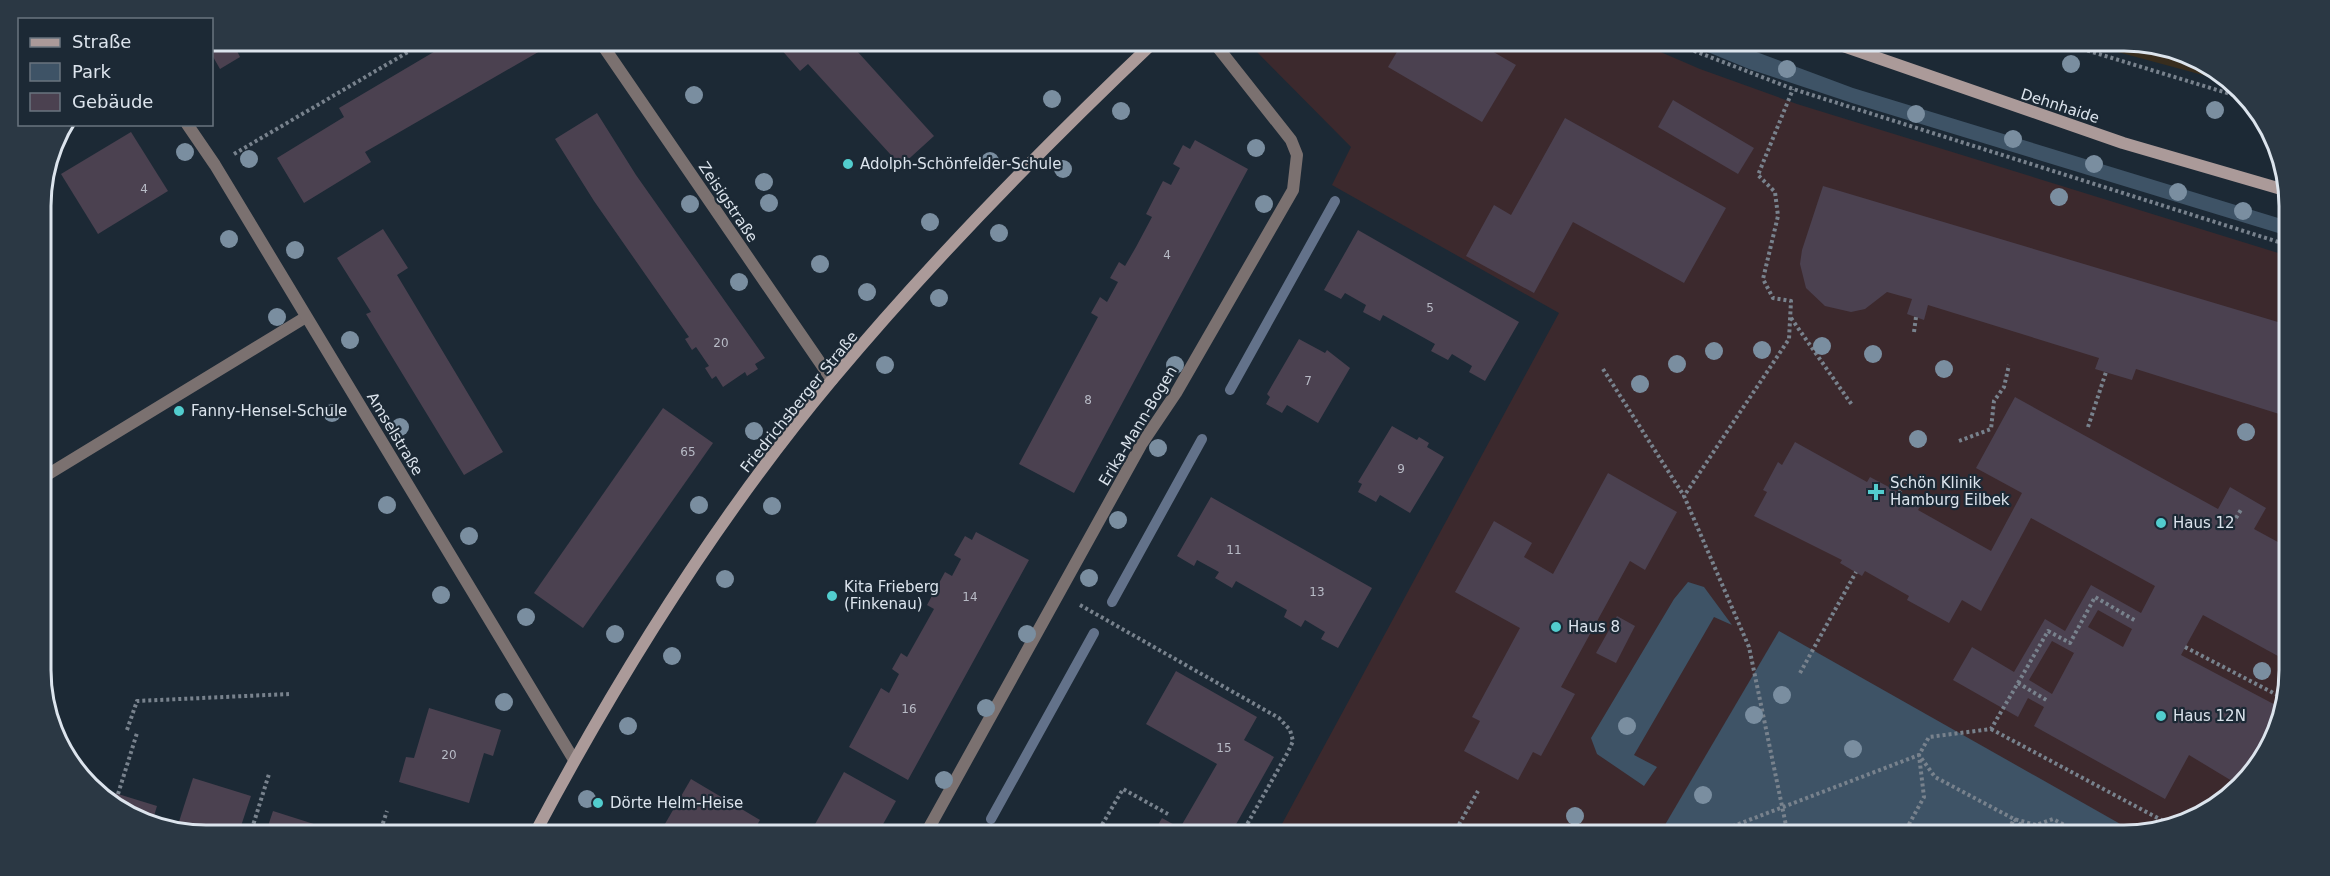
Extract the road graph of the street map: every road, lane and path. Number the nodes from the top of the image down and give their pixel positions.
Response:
1 (607, 51) edge
2 (1144, 51) edge
3 (1221, 51) edge
4 (1695, 51) edge
5 (1858, 51) edge
6 (2089, 51) edge
7 (408, 52) dead end
8 (1793, 89) junction
9 (2232, 95) edge
10 (188, 126) edge
11 (215, 165) junction
12 (2278, 188) edge
13 (2279, 242) edge
14 (306, 317) junction
15 (1790, 317) junction
16 (1916, 317) dead end
17 (1914, 332) dead end
18 (2009, 365) dead end
19 (1603, 369) dead end
20 (2106, 372) dead end
21 (832, 380) junction
22 (1852, 405) dead end
23 (2088, 427) dead end
24 (1991, 429) junction
25 (1995, 434) dead end
26 (1959, 441) dead end
27 (51, 473) edge
28 (1906, 481) dead end
29 (1899, 493) dead end
30 (1684, 496) junction
31 (2242, 508) dead end
32 (2236, 518) dead end
33 (1856, 572) dead end
34 (1058, 593) junction
35 (2136, 621) dead end
36 (2185, 647) dead end
37 (1800, 673) dead end
38 (2018, 683) junction
39 (289, 694) dead end
40 (2277, 695) edge
41 (2048, 700) dead end
42 (1991, 729) junction
43 (127, 730) dead end
44 (137, 733) dead end
45 (1919, 755) junction
46 (574, 760) junction
47 (269, 774) dead end
48 (1478, 791) dead end
49 (118, 794) dead end
50 (1782, 809) junction
51 (387, 811) dead end
52 (1168, 814) dead end
53 (2014, 819) junction
54 (2162, 820) edge
55 (253, 825) edge
56 (383, 825) edge
57 (540, 825) edge
58 (930, 825) edge
59 (1102, 825) edge
60 (1247, 825) edge
61 (1458, 825) edge
62 (1738, 825) edge
63 (1786, 825) edge
64 (1909, 825) edge
65 (2011, 825) edge
66 (2021, 825) edge
67 (2036, 825) edge
68 (2036, 825) edge
69 (2064, 825) edge

1 - 21 street, Zeisigstraße
2 - 21 street, Friedrichsberger Straße
3 - 34 street, Erika-Mann-Bogen
4 - 8 path
5 - 12 street, Dehnhaide
6 - 9 path
7 - 11 path
8 - 13 path
8 - 15 path
10 - 11 street, Amselstraße
11 - 14 street, Amselstraße
14 - 27 street
14 - 46 street, Amselstraße
15 - 22 path
15 - 30 path
16 - 17 path
18 - 24 path
19 - 30 path
20 - 23 path
21 - 46 street, Friedrichsberger Straße
24 - 25 path
24 - 26 path
28 - 29 path
30 - 50 path
31 - 32 path
33 - 37 path
34 - 58 street, Erika-Mann-Bogen
34 - 60 path
35 - 38 path
36 - 40 path
38 - 41 path
38 - 42 path
39 - 43 path
42 - 45 path
42 - 54 path
44 - 49 path
45 - 50 path
45 - 53 path
45 - 64 path
46 - 57 street, Friedrichsberger Straße
47 - 55 path
48 - 61 path
50 - 62 path
50 - 63 path
51 - 56 path
52 - 59 path
53 - 65 path
53 - 66 path
53 - 67 path
68 - 69 path

